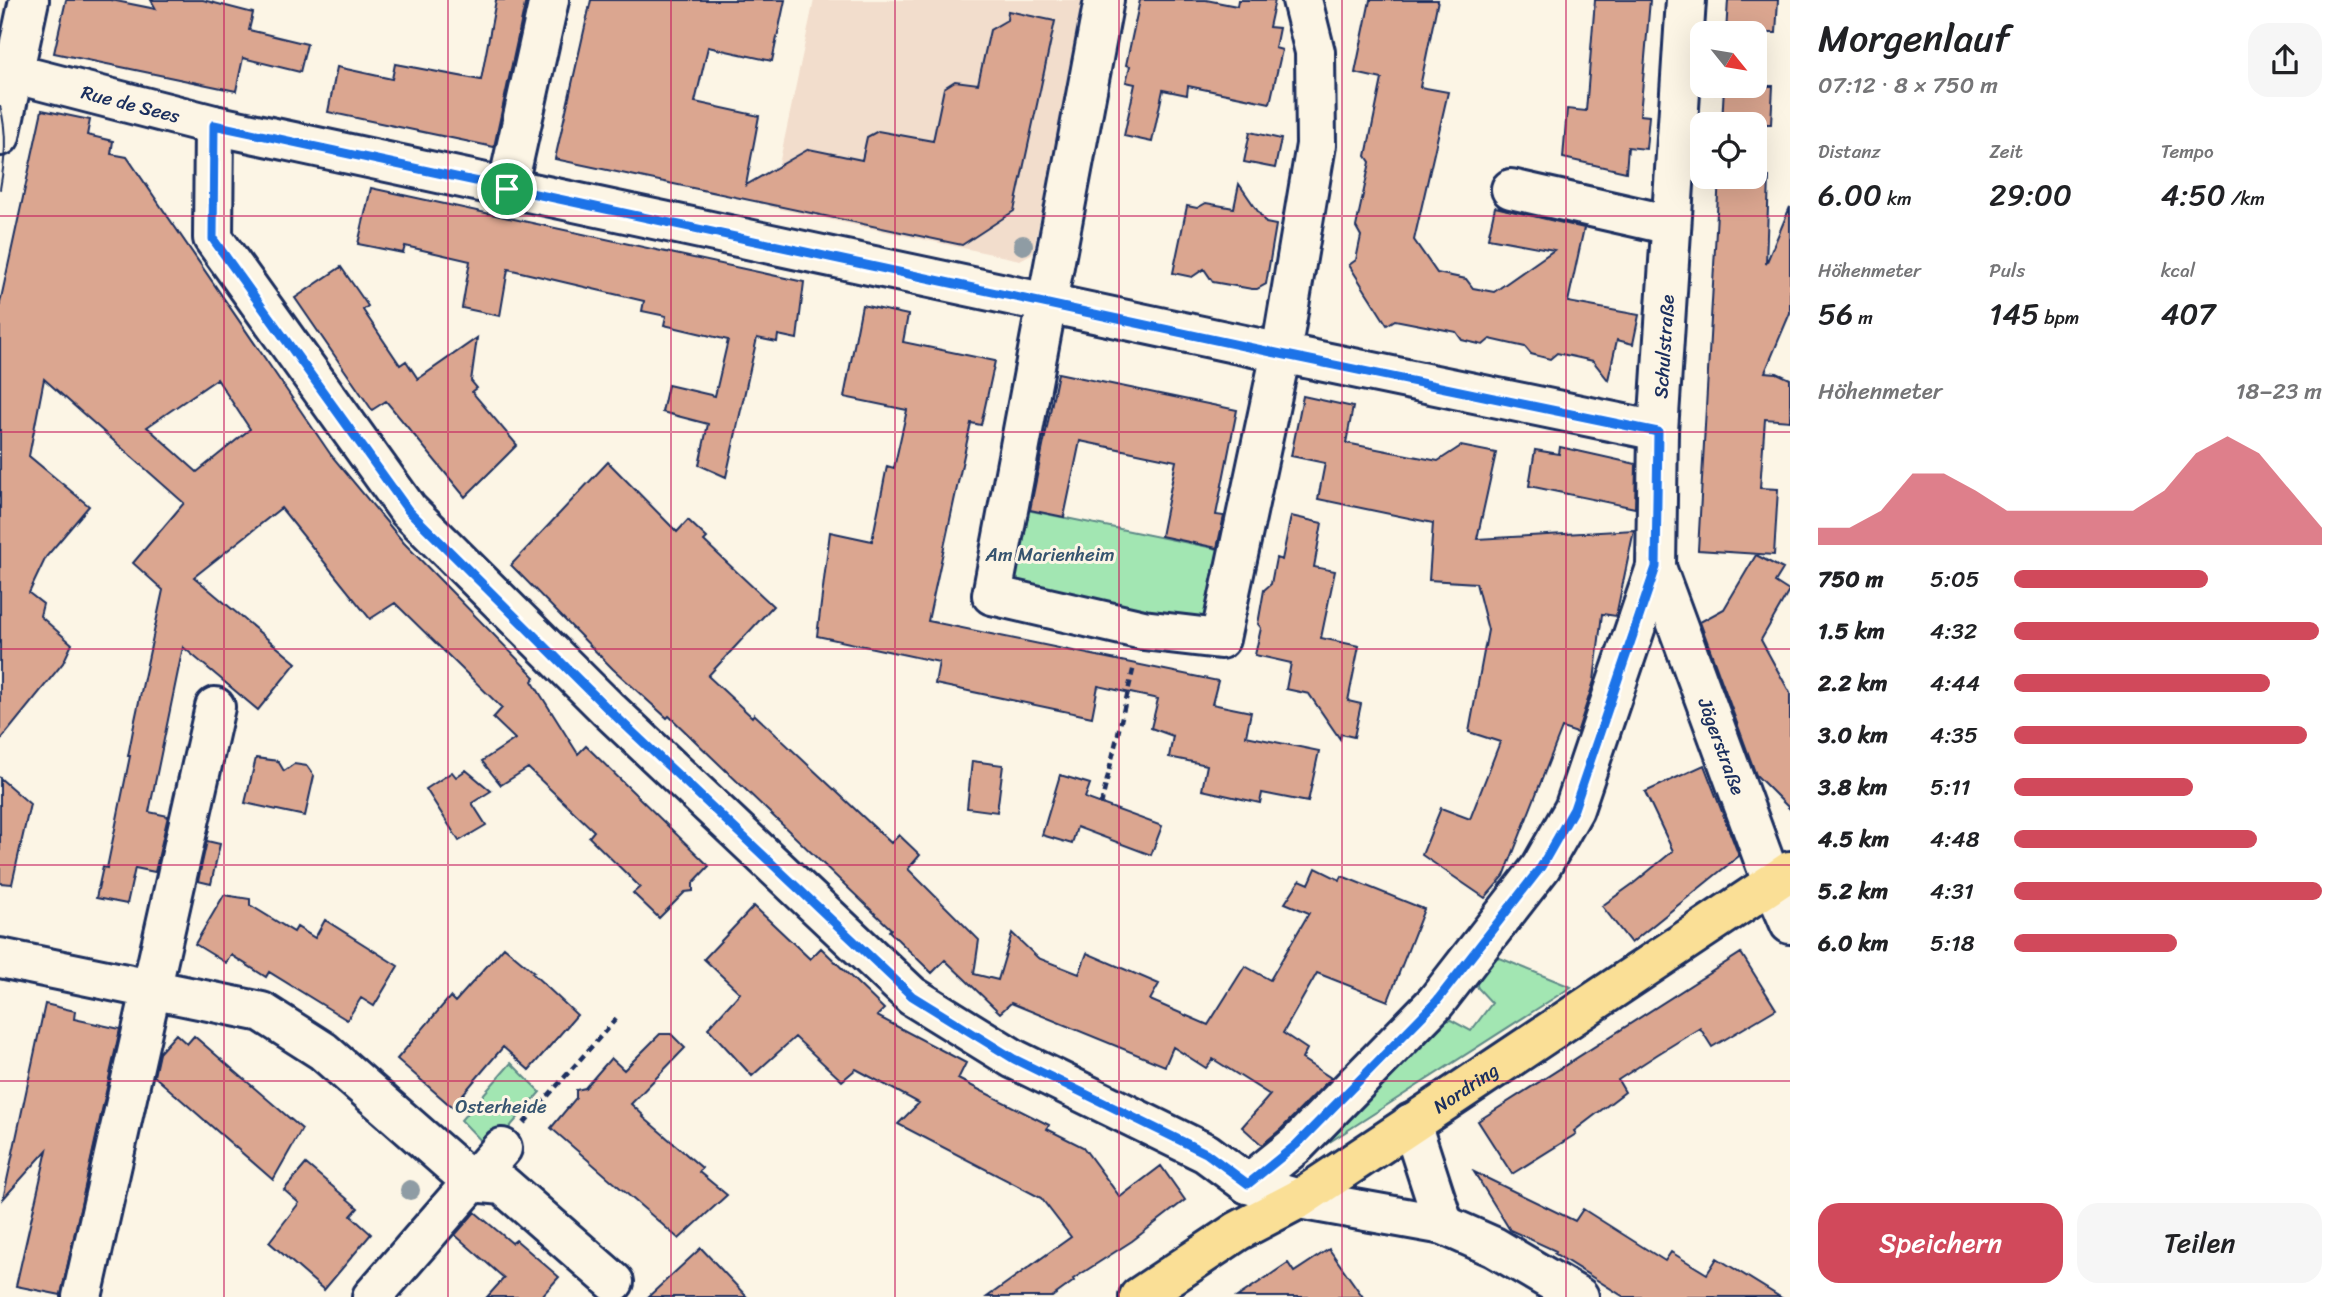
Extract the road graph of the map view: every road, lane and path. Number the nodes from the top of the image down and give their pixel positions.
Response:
1 (29, 0) edge
2 (549, 0) edge
3 (1104, 0) edge
4 (1302, 0) edge
5 (1686, 0) edge
6 (6, 71) edge
7 (214, 125) junction
8 (0, 136) edge
9 (507, 189) junction
10 (1511, 189) dead end
11 (1671, 225) junction
12 (1047, 302) junction
13 (1281, 354) junction
14 (1658, 432) junction
15 (1656, 567) junction
16 (1143, 630) junction
17 (215, 707) dead end
18 (1101, 805) dead end
19 (1781, 877) edge
20 (1790, 924) edge
21 (0, 958) edge
22 (153, 989) junction
23 (617, 1018) dead end
24 (1411, 1124) junction
25 (502, 1148) joint
26 (472, 1182) junction
27 (1248, 1184) junction
28 (1299, 1199) junction
29 (1444, 1225) junction
30 (614, 1282) dead end
31 (82, 1297) edge
32 (372, 1297) edge
33 (1139, 1297) edge
34 (1579, 1297) edge

1 - 6 street
2 - 9 street
3 - 12 street
4 - 13 street
5 - 11 street, Schulstraße
6 - 7 street, Rue de Sees
6 - 8 street
7 - 9 street, Rue de Sees
7 - 27 street
9 - 12 street, Rue de Sees
10 - 11 street
11 - 14 street, Schulstraße
12 - 13 street, Rue de Sees
12 - 16 street
13 - 14 street, Rue de Sees
13 - 16 street
14 - 15 street, Schulstraße
15 - 19 street, Jägerstraße
15 - 27 street, Schulstraße
16 - 18 path
17 - 22 street
19 - 20 street, Jägerstraße
19 - 24 main road, Nordring
21 - 22 street
22 - 26 street
22 - 31 street
23 - 25 path
24 - 28 main road, Nordring
24 - 29 street
25 - 26 street
26 - 30 street
26 - 32 street
27 - 28 street
28 - 29 street
28 - 33 main road, Nordring
29 - 34 street

